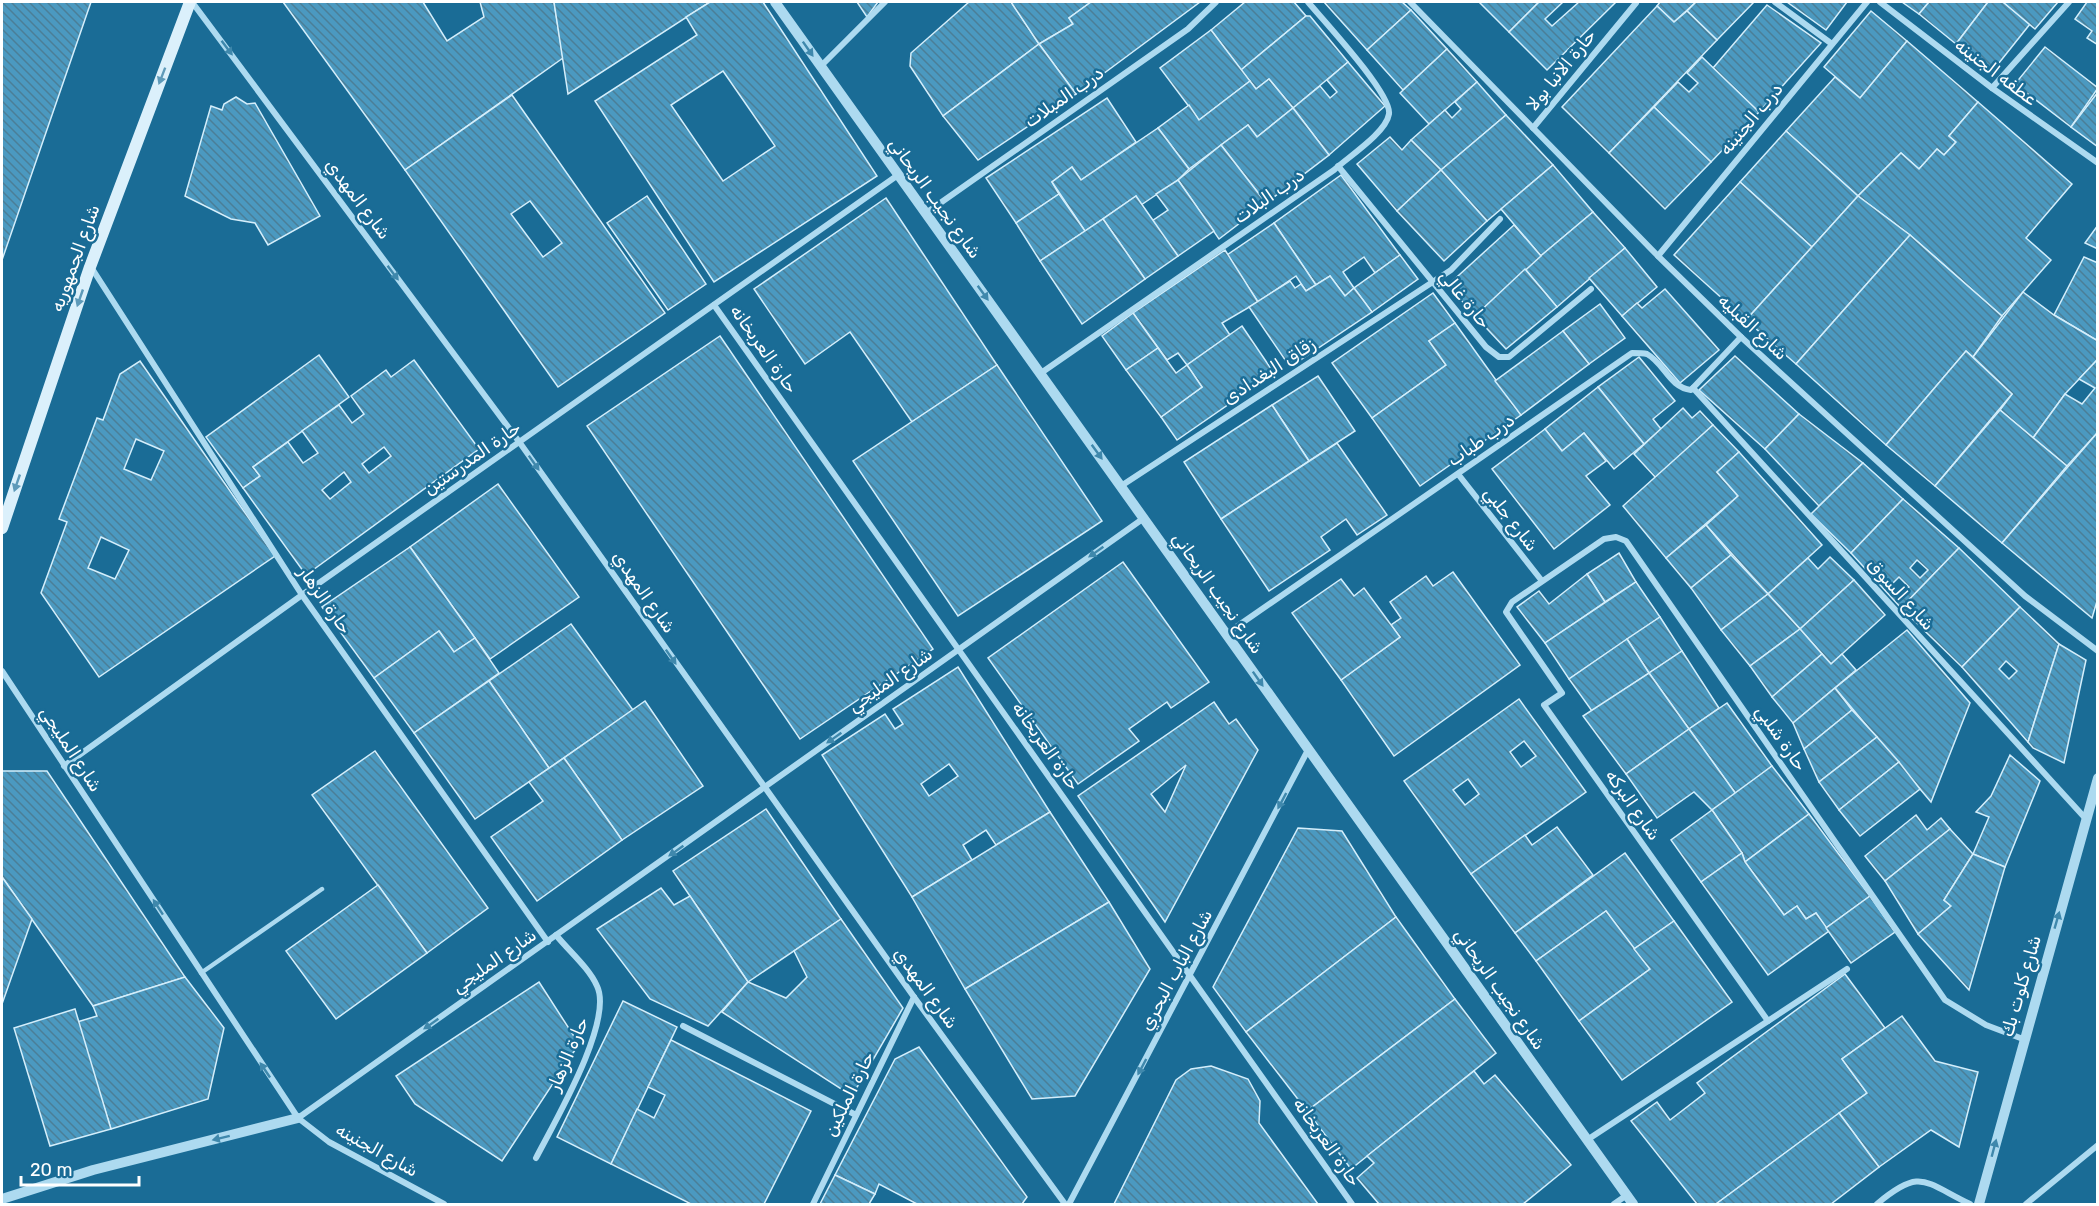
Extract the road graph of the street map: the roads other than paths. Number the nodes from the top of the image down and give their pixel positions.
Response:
1 (191, 2) edge
2 (775, 2) edge
3 (885, 2) edge
4 (1216, 2) edge
5 (1308, 2) edge
6 (1410, 2) edge
7 (1775, 2) edge
8 (1867, 2) edge
9 (1880, 2) edge
10 (2069, 2) edge
11 (1636, 3) dead end
12 (1832, 44) junction
13 (820, 67) junction
14 (1992, 88) junction
15 (1533, 128) junction
16 (2097, 163) edge
17 (1338, 166) junction
18 (898, 175) junction
19 (926, 213) junction
20 (1500, 219) dead end
21 (1658, 256) junction
22 (90, 267) junction
23 (1432, 282) junction
24 (1591, 290) dead end
25 (714, 305) junction
26 (1741, 337) junction
27 (1041, 373) junction
28 (1693, 388) junction
29 (520, 443) junction
30 (1458, 474) junction
31 (1121, 486) junction
32 (1144, 518) junction
33 (2, 528) edge
34 (1542, 581) junction
35 (302, 595) junction
36 (1506, 612) joint
37 (1226, 634) junction
38 (959, 649) junction
39 (2097, 651) edge
40 (2, 671) edge
41 (1309, 749) junction
42 (64, 766) junction
43 (2097, 778) edge
44 (764, 788) junction
45 (2086, 819) junction
46 (322, 889) dead end
47 (556, 935) junction
48 (548, 942) junction
49 (1847, 969) dead end
50 (201, 973) junction
51 (1190, 975) junction
52 (914, 998) junction
53 (1768, 1021) junction
54 (683, 1026) dead end
55 (2023, 1039) junction
56 (856, 1115) junction
57 (298, 1118) junction
58 (1587, 1140) junction
59 (2097, 1145) edge
60 (536, 1158) dead end
61 (2, 1198) edge
62 (1630, 1200) edge
63 (444, 1204) edge
64 (813, 1204) edge
65 (1067, 1204) edge
66 (1352, 1204) edge
67 (1614, 1204) edge
68 (1877, 1204) edge
69 (1970, 1204) edge
70 (1979, 1204) edge
71 (2026, 1204) edge

1 -> 22 main road, شارع الجمهوريه
1 -> 29 street, شارع المهدي
2 -> 13 street, شارع نجيب الريحاني
3 - 13 street
4 - 19 street, درب المبلات
5 - 17 street, درب البلات
6 - 15 street, شارع القبليه
7 - 12 street
8 - 12 street, درب الجنينه
9 - 14 street, عطفه الجنينه
10 - 14 street
11 - 15 street, حارة الانبا بولا
12 - 21 street, درب الجنينه
13 - 18 street, شارع نجيب الريحاني
14 - 16 street, عطفه الجنينه
15 - 21 street, شارع القبليه
17 - 23 street, حارة غالي
17 - 27 street, درب البلات
18 - 19 street, شارع نجيب الريحاني
18 - 25 street, حارة المدرستين
19 -> 27 street, شارع نجيب الريحاني
20 - 23 street, زقاق البغدادى
21 - 26 street, شارع القبليه
22 -> 33 main road, شارع الجمهوريه
22 - 35 street, حارة الزهار
23 - 24 street, حارة غالي
23 - 31 street, زقاق البغدادى
25 - 29 street, حارة المدرستين
25 - 38 street, حارة العربخانه
26 - 28 street
26 - 39 street, شارع القبليه
27 -> 31 street, شارع نجيب الريحاني
28 - 30 street, درب طباب
28 - 45 street, شارع السوق
29 - 35 street, حارة المدرستين
29 -> 44 street, شارع المهدي
30 - 34 street, شارع جلبي
30 - 37 street, درب طباب
31 - 32 street, شارع نجيب الريحاني
32 - 37 street, شارع نجيب الريحاني
32 -> 38 street, شارع المليجي
34 - 36 street, حارة شلبي
34 - 55 street, حارة شلبي
35 - 42 street, حارة المدرستين
35 - 48 street, حارة الزهار
36 - 53 street, شارع البركه
37 -> 41 street, شارع نجيب الريحاني
38 -> 44 street, شارع المليجي
38 - 51 street, حارة العربخانه
40 - 42 street, شارع المليجي
41 -> 51 street, شارع الباب البحري
41 - 58 street, شارع نجيب الريحاني
50 -> 42 street, شارع المليجي
43 - 45 street, شارع كلوت بك
44 -> 47 street, شارع المليجي
44 - 52 street, شارع المهدي
55 -> 45 street, شارع كلوت بك
46 - 50 lane
47 - 48 street, شارع المليجي
47 - 60 street, حارة الزهار
48 -> 57 street, شارع المليجي
49 - 53 street
57 -> 50 street, شارع المليجي
51 -> 65 street, شارع الباب البحري
51 - 66 street, حارة العربخانه
52 - 56 street, حارة الملكين
52 - 65 street, شارع المهدي
53 - 58 street
54 - 56 street
70 -> 55 street, شارع كلوت بك
56 - 64 street, حارة الملكين
57 -> 61 street
57 - 63 street, شارع الجنينه
58 - 62 street, شارع نجيب الريحاني
59 - 71 street
62 - 67 street
68 - 69 street

